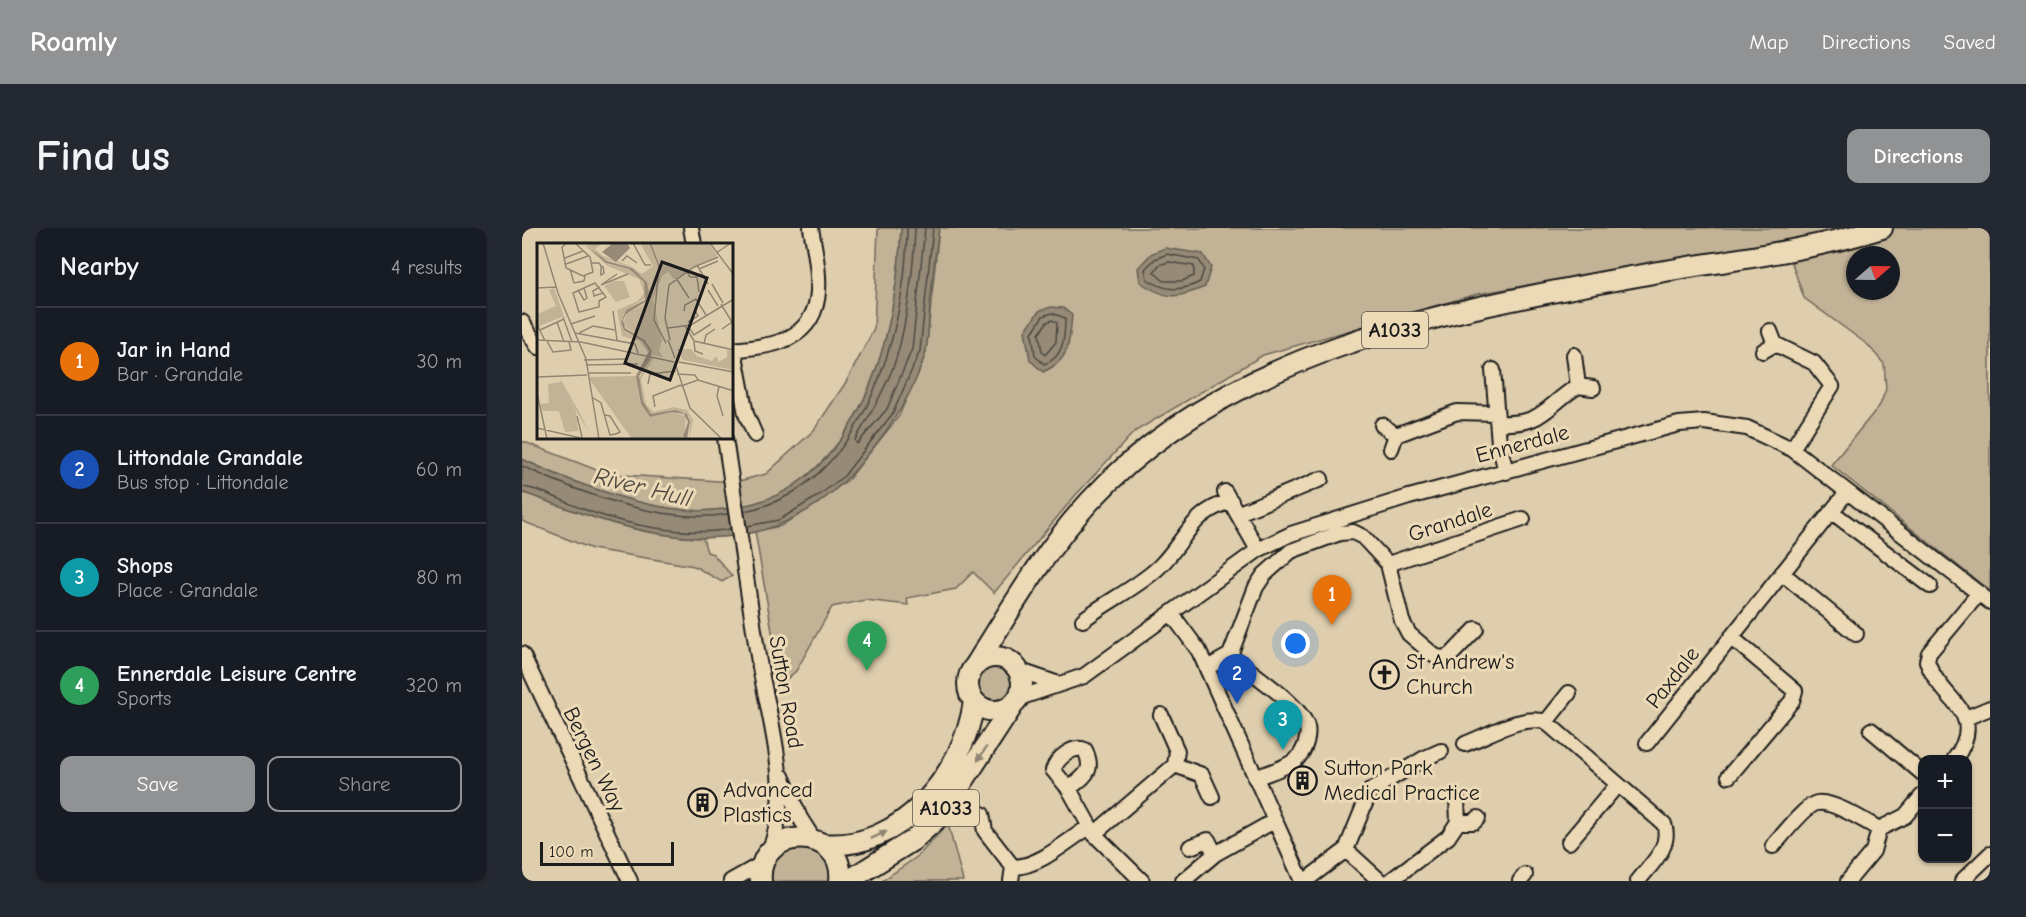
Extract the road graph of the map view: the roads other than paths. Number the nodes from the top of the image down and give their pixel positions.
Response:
1 (691, 228) edge
2 (812, 228) edge
3 (1882, 228) edge
4 (694, 243) edge
5 (522, 322) edge
6 (537, 345) edge
7 (734, 350) edge
8 (1762, 351) dead end
9 (734, 355) edge
10 (1574, 355) dead end
11 (1493, 370) dead end
12 (1578, 386) junction
13 (1593, 388) dead end
14 (1497, 418) junction
15 (1382, 425) dead end
16 (755, 435) dead end
17 (1396, 435) junction
18 (725, 440) edge
19 (1391, 449) dead end
20 (1792, 449) junction
21 (1506, 472) junction
22 (1317, 486) dead end
23 (1847, 492) junction
24 (1832, 512) junction
25 (1239, 513) junction
26 (1523, 519) dead end
27 (1258, 550) junction
28 (1388, 564) junction
29 (1782, 573) junction
30 (1930, 586) dead end
31 (1985, 598) edge
32 (1171, 613) junction
33 (1006, 616) junction
34 (1082, 621) dead end
35 (1476, 629) dead end
36 (1856, 633) dead end
37 (1731, 637) junction
38 (522, 654) edge
39 (1230, 656) junction
40 (975, 666) junction
41 (1015, 666) junction
42 (1207, 668) junction
43 (1058, 684) junction
44 (1569, 693) dead end
45 (1016, 701) junction
46 (974, 702) junction
47 (1990, 708) edge
48 (1161, 716) dead end
49 (1968, 717) junction
50 (1546, 722) junction
51 (1871, 730) dead end
52 (1647, 743) dead end
53 (1465, 744) dead end
54 (1441, 751) dead end
55 (1957, 755) edge
56 (1175, 765) junction
57 (1918, 769) edge
58 (780, 772) junction
59 (1730, 776) dead end
60 (1255, 778) junction
61 (1618, 784) junction
62 (1069, 789) dead end
63 (1212, 797) dead end
64 (1457, 799) dead end
65 (1918, 802) edge
66 (982, 814) dead end
67 (1478, 818) dead end
68 (1274, 821) junction
69 (1458, 822) junction
70 (1879, 828) junction
71 (1092, 831) junction
72 (818, 842) junction
73 (1569, 842) dead end
74 (1773, 846) dead end
75 (1190, 847) dead end
76 (1346, 850) junction
77 (1215, 854) junction
78 (1990, 854) edge
79 (764, 865) edge
80 (1012, 874) edge
81 (630, 881) edge
82 (731, 881) edge
83 (840, 881) edge
84 (848, 881) edge
85 (1142, 881) edge
86 (1183, 881) edge
87 (1303, 881) edge
88 (1380, 881) edge
89 (1390, 881) edge
90 (1638, 881) edge
91 (1848, 881) edge
92 (1962, 881) edge

1 - 4 street
2 - 7 street
3 - 33 highway, A1033
5 - 6 street
8 - 20 street
9 - 16 street
10 - 12 street
11 - 14 street
12 - 13 street
12 - 14 street
14 - 17 street
14 - 21 street
15 - 17 street
17 - 19 street
18 - 58 street, Sutton Road
20 - 21 street, Ennerdale
20 - 23 street, Ennerdale
21 - 27 street, Ennerdale
22 - 25 street
23 - 24 street, Paxdale
23 - 31 street, Ennerdale
24 - 29 street, Paxdale
24 - 30 street
25 - 27 street
25 - 34 street
26 - 28 street, Grandale
27 - 32 street, Ennerdale
28 - 35 street, Grandale
28 - 39 street, Grandale
29 - 36 street
29 - 37 street, Paxdale
31 - 49 street
32 - 42 street
32 - 43 street, Ennerdale
33 - 40 highway, A1033
33 - 41 highway
37 - 52 street, Paxdale
37 - 59 street, Paxdale
38 - 81 street, Bergen Way
39 - 42 street
39 - 60 street
40 - 41 highway
40 - 46 highway
41 - 43 street
41 - 45 highway
42 - 60 street
43 - 45 street, Ennerdale
44 - 50 street
45 - 46 highway
45 -> 84 highway, A1033
72 -> 46 highway, A1033
47 - 49 street
48 - 56 street
49 - 55 street
50 - 53 street
50 - 61 street
51 - 57 street
54 - 76 street
56 - 63 street
56 - 71 street
58 - 72 street
58 - 79 street, Sutton Road
60 - 68 street
61 - 73 street
61 - 90 street
62 - 71 street
64 - 69 street
65 - 70 street
66 - 80 street
67 - 69 street
68 - 77 street
68 - 87 street
69 - 89 street
70 - 74 street
70 - 91 street
71 - 80 street
71 - 85 street
72 - 79 highway
72 - 83 highway
75 - 77 street
76 - 87 street
76 - 88 street
77 - 86 street
78 - 92 street
79 - 82 street

